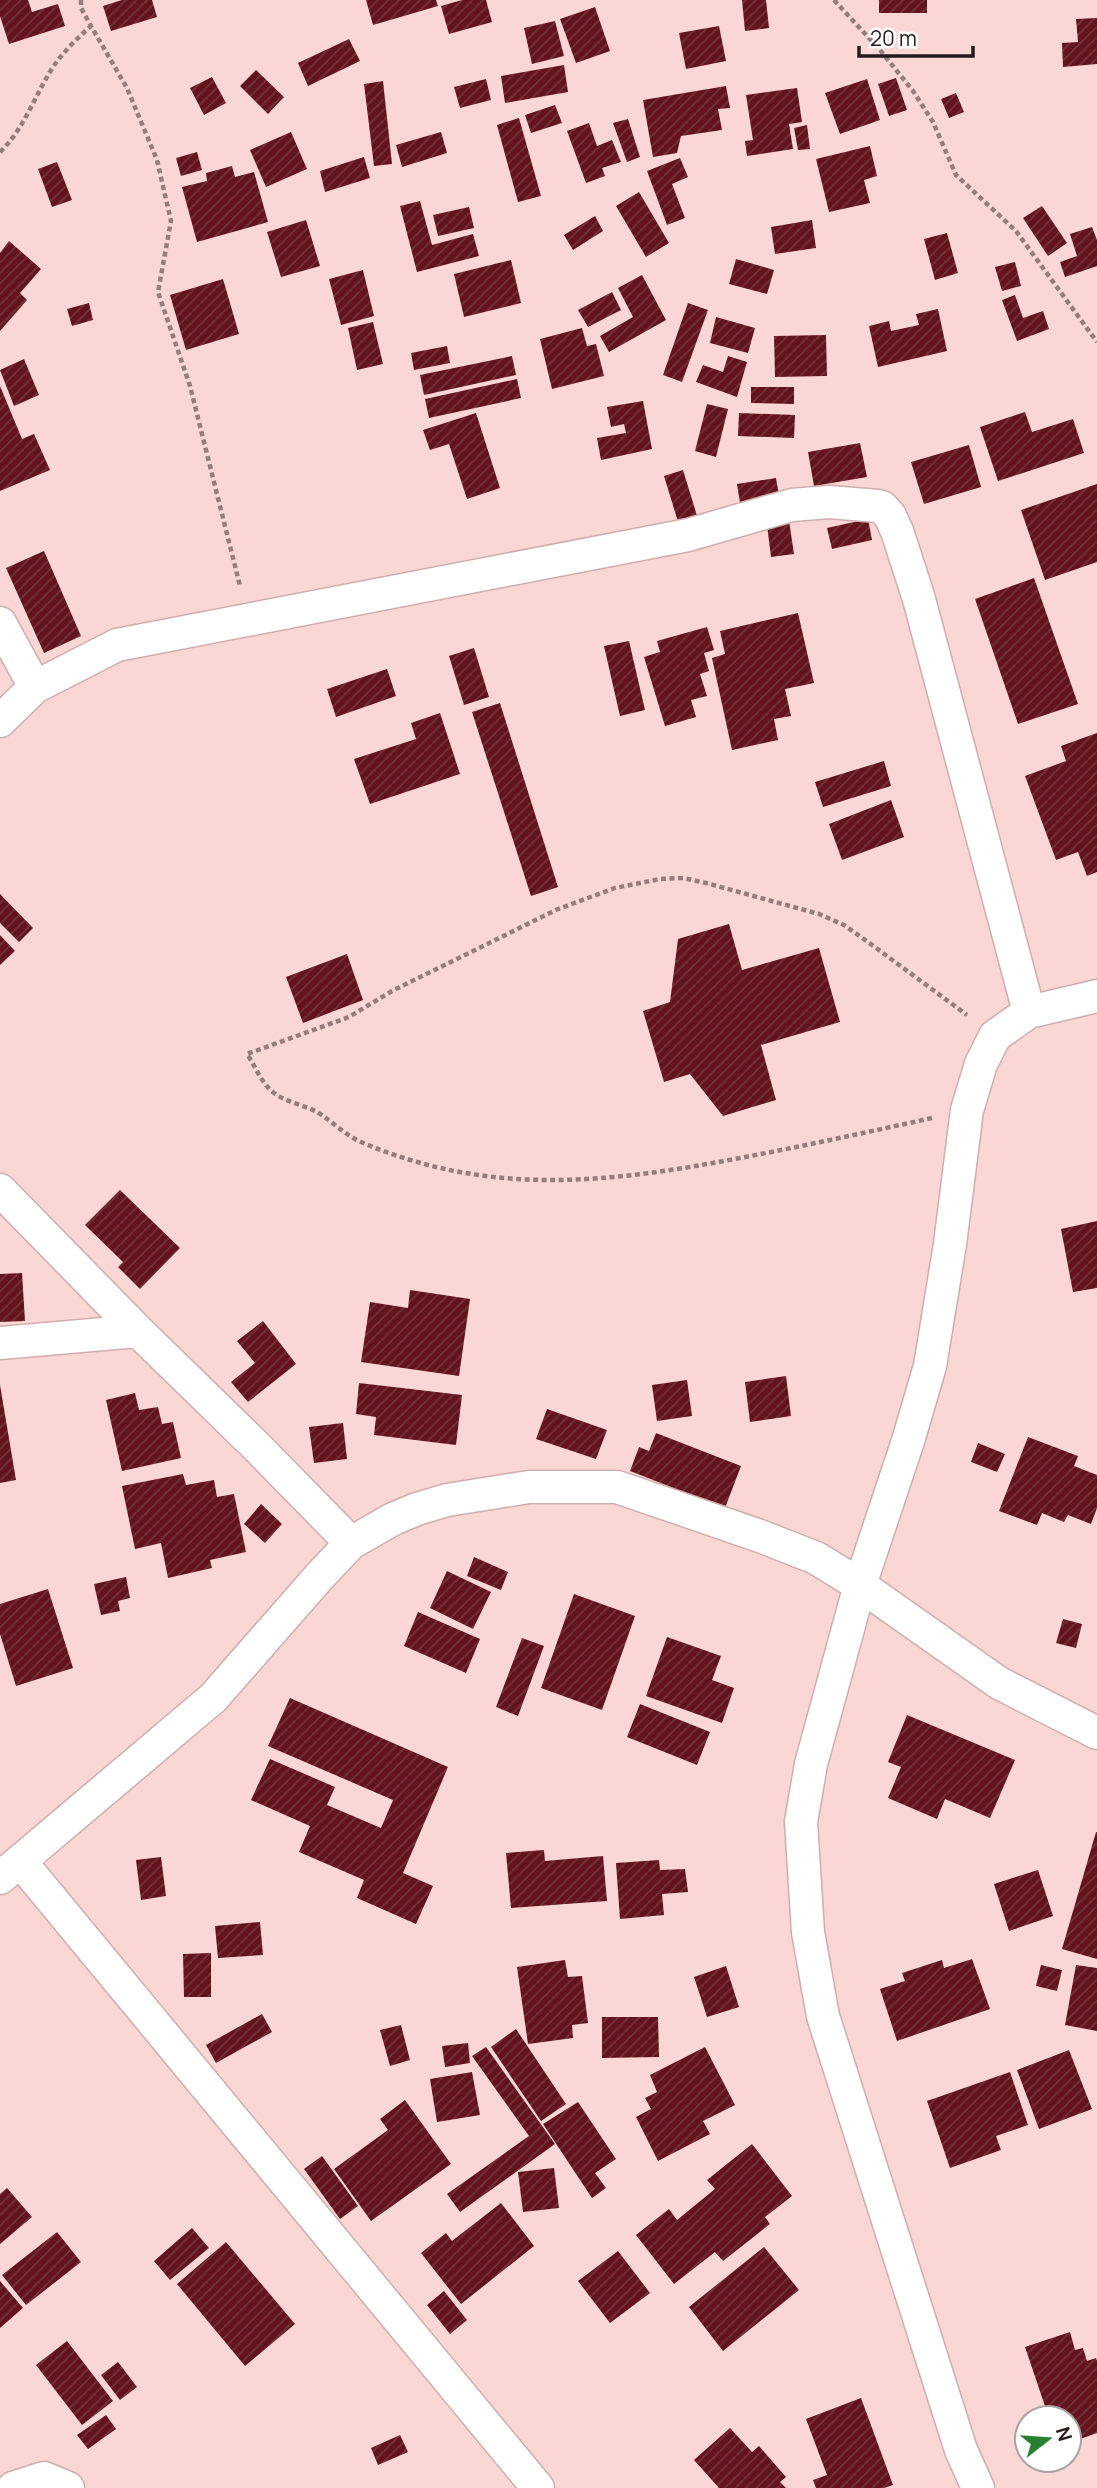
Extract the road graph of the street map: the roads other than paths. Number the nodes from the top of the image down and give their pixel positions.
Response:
1 (0, 623) edge
2 (35, 687) junction
3 (0, 721) edge
4 (1097, 996) edge
5 (1029, 1012) junction
6 (0, 1191) edge
7 (138, 1331) junction
8 (0, 1343) edge
9 (351, 1543) junction
10 (860, 1585) junction
11 (1097, 1733) edge
12 (10, 1870) edge
13 (13, 2488) edge
14 (68, 2488) edge
15 (538, 2488) edge
16 (978, 2488) edge

1 - 2 street
2 - 3 street
2 - 5 street
4 - 5 street
5 - 10 street
6 - 7 street
7 - 8 street
7 - 9 street
9 - 10 street
9 - 12 street
10 - 11 street
10 - 16 street
12 - 15 street
13 - 14 street

